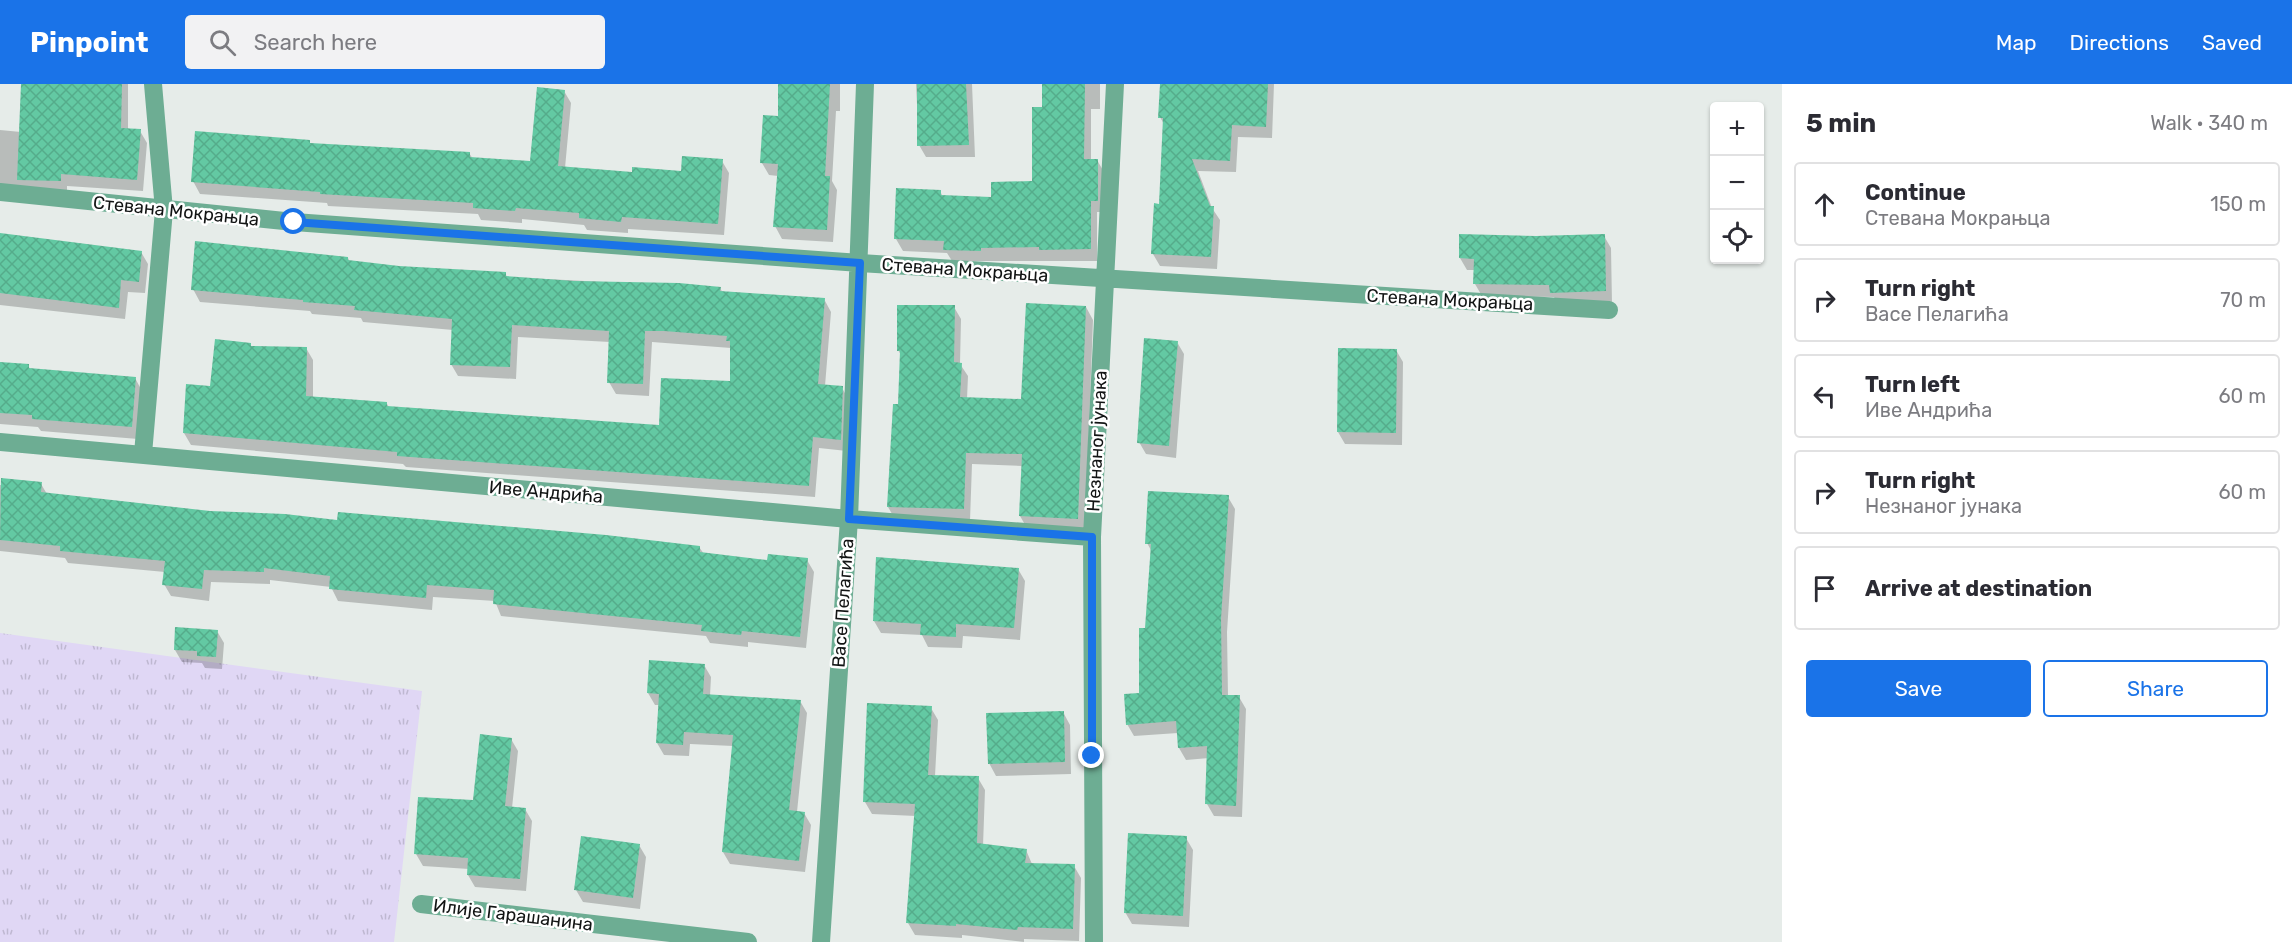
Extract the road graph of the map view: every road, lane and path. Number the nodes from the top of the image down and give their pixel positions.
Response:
1 (153, 84) edge
2 (865, 84) edge
3 (1115, 84) edge
4 (0, 192) edge
5 (164, 210) junction
6 (860, 263) junction
7 (1106, 279) junction
8 (1609, 310) dead end
9 (0, 442) edge
10 (143, 454) junction
11 (849, 519) junction
12 (1092, 537) junction
13 (421, 904) dead end
14 (748, 942) edge
15 (821, 942) edge
16 (1094, 942) edge

1 - 5 street
2 - 6 street, Васе Пелагића
3 - 7 street, Незнаног јунака
4 - 5 street, Стевана Мокрањца
5 - 6 street, Стевана Мокрањца
5 - 10 street
6 - 7 street, Стевана Мокрањца
6 - 11 street, Васе Пелагића
7 - 8 street, Стевана Мокрањца
7 - 12 street, Незнаног јунака
9 - 10 street, Иве Андрића
10 - 11 street, Иве Андрића
11 - 12 street, Иве Андрића
11 - 15 street, Васе Пелагића
12 - 16 street, Незнаног јунака
13 - 14 street, Илије Гарашанина

